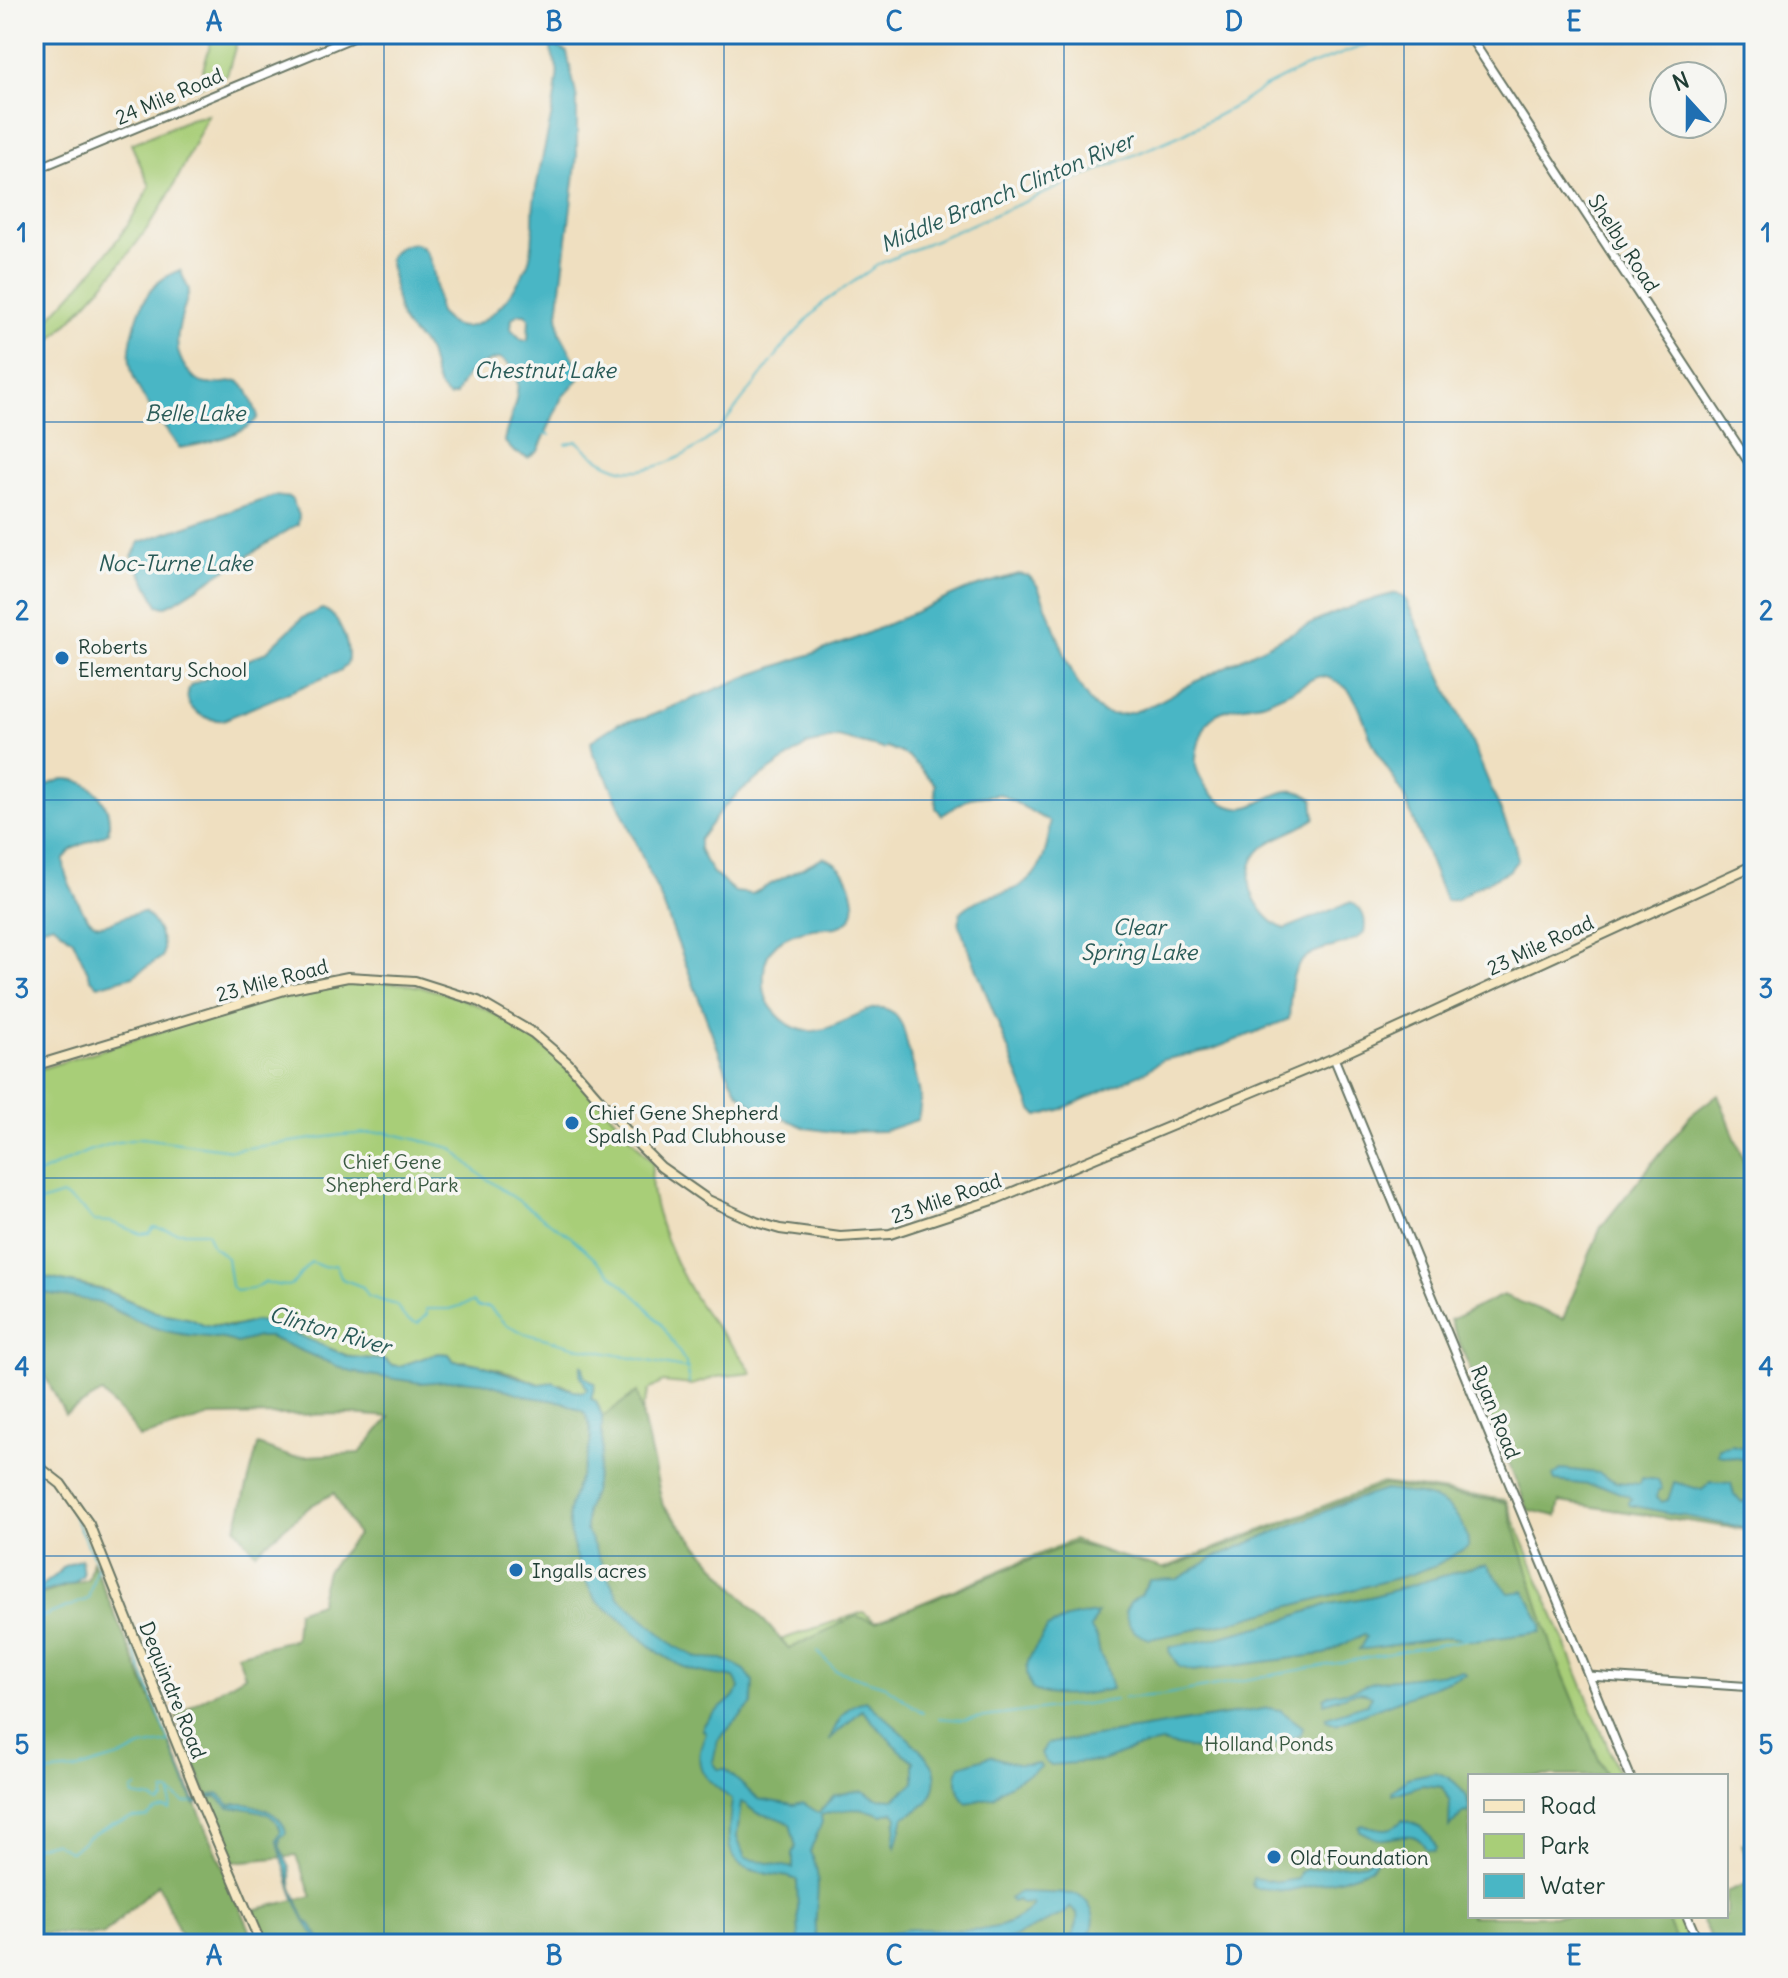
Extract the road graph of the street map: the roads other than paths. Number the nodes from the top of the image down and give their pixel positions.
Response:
1 (361, 34) edge
2 (1468, 34) edge
3 (34, 170) edge
4 (1754, 470) edge
5 (1754, 865) edge
6 (1334, 1058) junction
7 (34, 1066) edge
8 (34, 1463) edge
9 (1589, 1676) junction
10 (1754, 1687) edge
11 (1629, 1774) edge
12 (1688, 1918) edge
13 (261, 1944) edge
14 (1699, 1944) edge

1 - 3 street, 24 Mile Road
2 - 4 street, Shelby Road
5 - 6 main road, 23 Mile Road
6 - 7 main road, 23 Mile Road
6 - 9 street, Ryan Road
8 - 13 main road, Dequindre Road
9 - 10 street
9 - 11 street, Ryan Road
12 - 14 street

